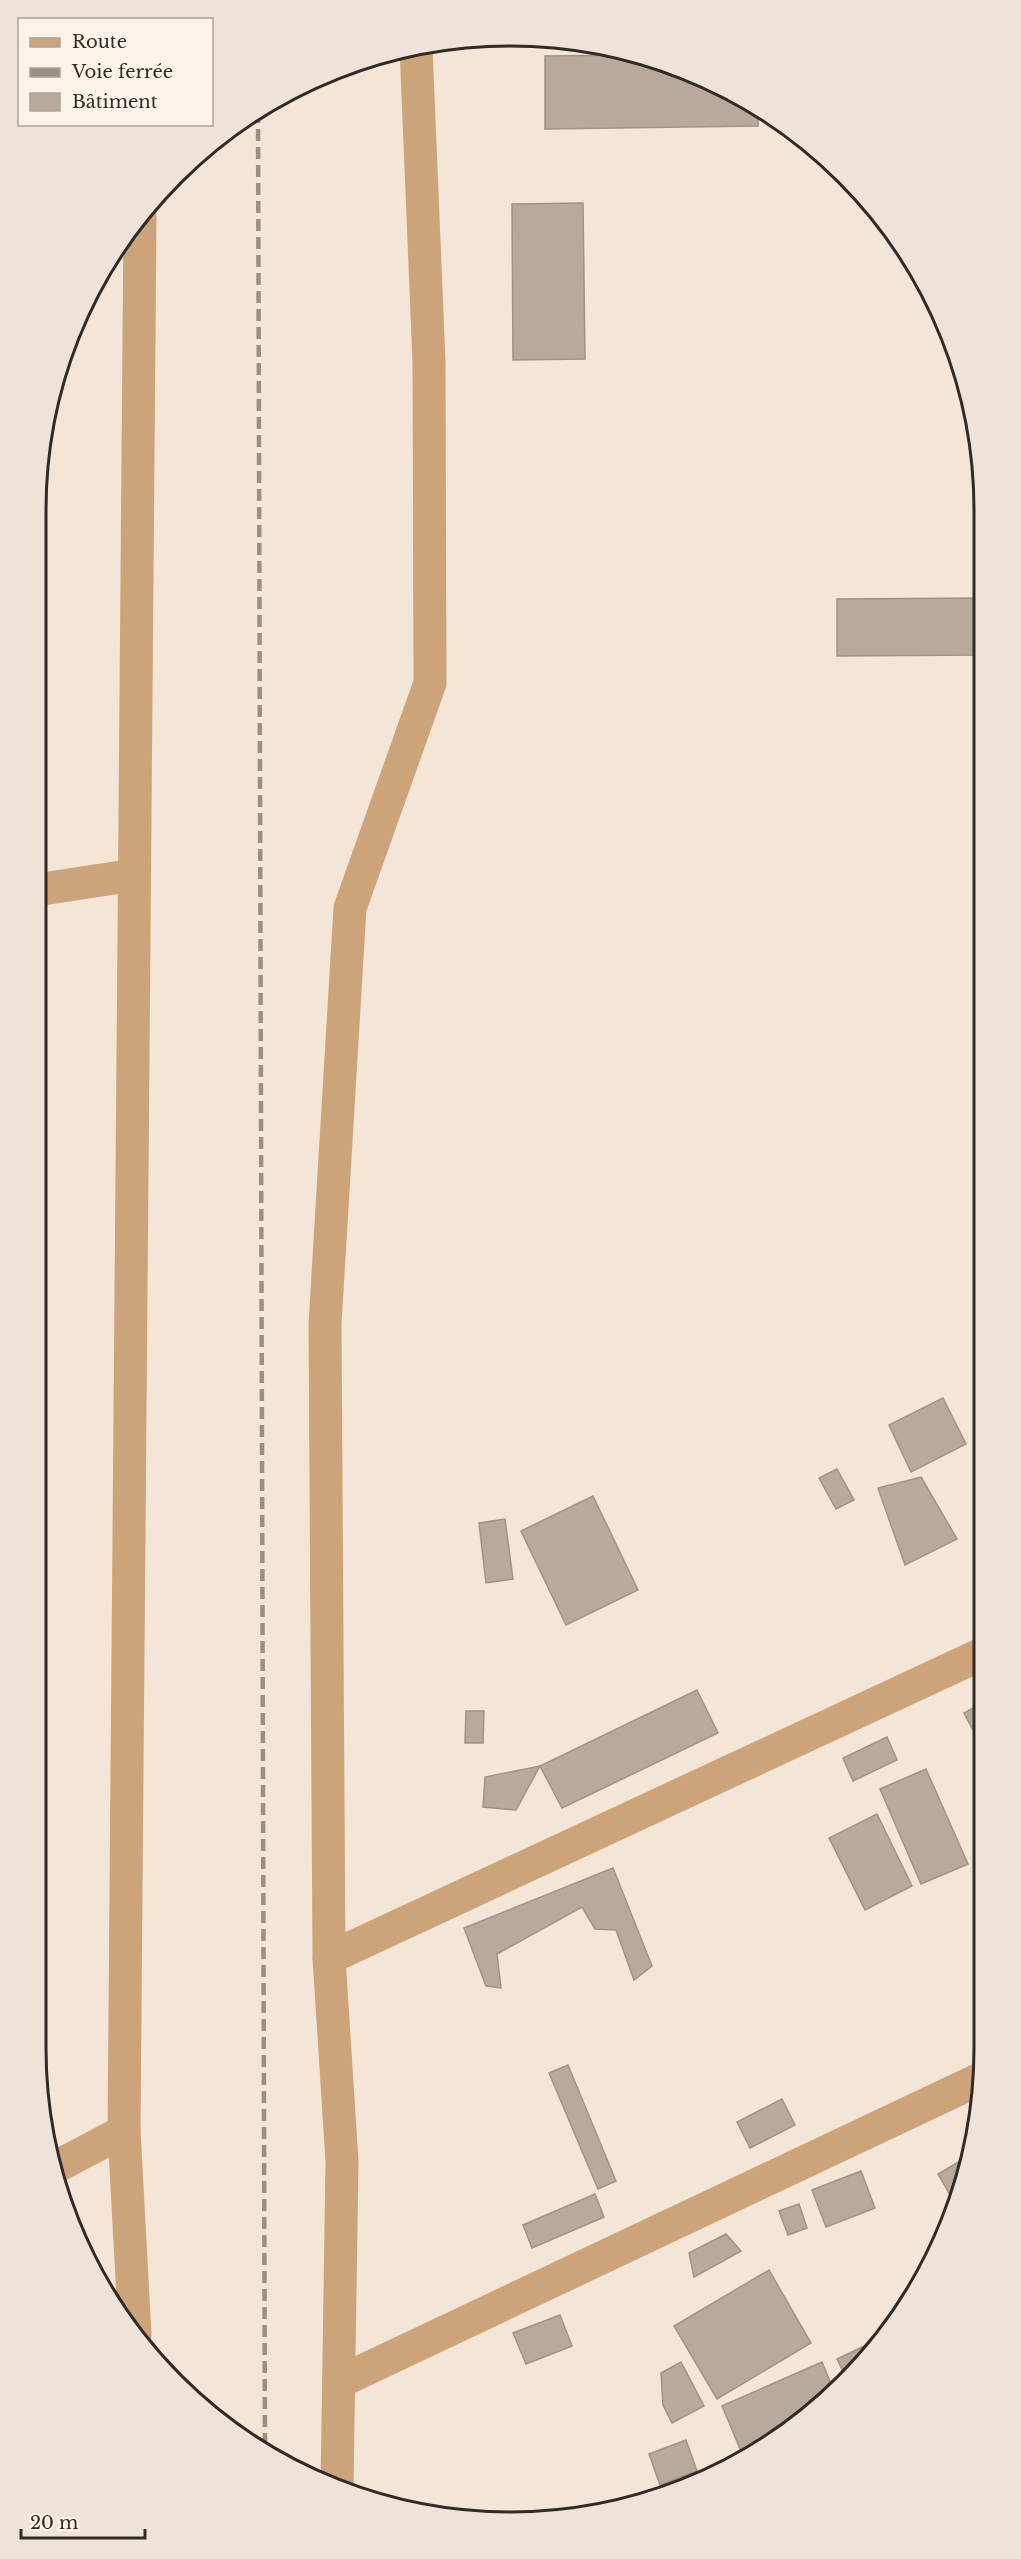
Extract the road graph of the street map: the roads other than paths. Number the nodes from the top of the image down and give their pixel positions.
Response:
1 (416, 56) edge
2 (140, 231) edge
3 (134, 875) junction
4 (46, 888) edge
5 (974, 1658) edge
6 (329, 1958) junction
7 (974, 2082) edge
8 (124, 2131) junction
9 (61, 2164) edge
10 (134, 2319) edge
11 (339, 2382) junction
12 (337, 2479) edge

1 - 6 street
2 - 3 street
3 - 4 street
3 - 8 street
5 - 6 street
6 - 11 street
7 - 11 street
8 - 9 street
8 - 10 street
11 - 12 street

